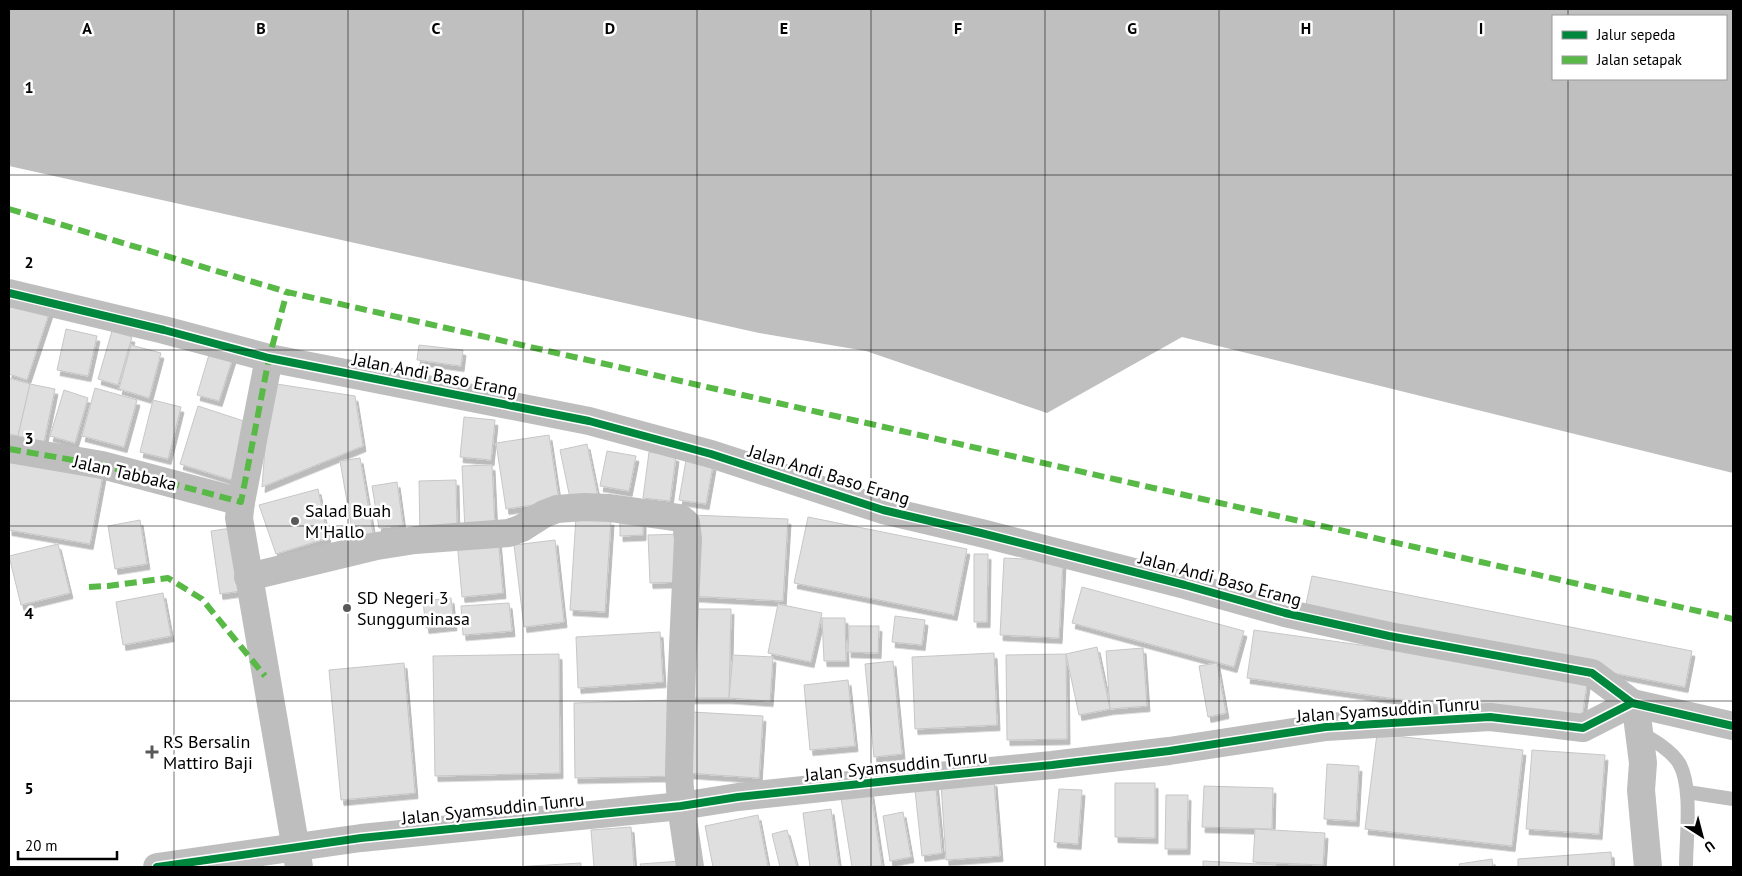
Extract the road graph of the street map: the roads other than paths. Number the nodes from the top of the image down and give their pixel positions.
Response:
1 (9, 294) edge
2 (269, 358) junction
3 (9, 449) edge
4 (240, 502) junction
5 (248, 577) junction
6 (1632, 703) junction
7 (1733, 726) edge
8 (1639, 732) junction
9 (1687, 792) junction
10 (1733, 799) edge
11 (680, 806) junction
12 (297, 857) edge
13 (157, 867) edge
14 (690, 867) edge
15 (1648, 867) edge
16 (1686, 867) edge

1 - 2 street, Jalan Andi Baso Erang
2 - 4 street
2 - 6 street, Jalan Andi Baso Erang
3 - 4 street, Jalan Tabbaka
4 - 5 street
5 - 11 street
5 - 12 street
6 - 7 street
6 - 8 street
6 - 11 street, Jalan Syamsuddin Tunru
8 - 9 lane
8 - 15 street
9 - 10 lane
9 - 16 lane
11 - 12 street, Jalan Syamsuddin Tunru
11 - 14 street
12 - 13 street, Jalan Syamsuddin Tunru

